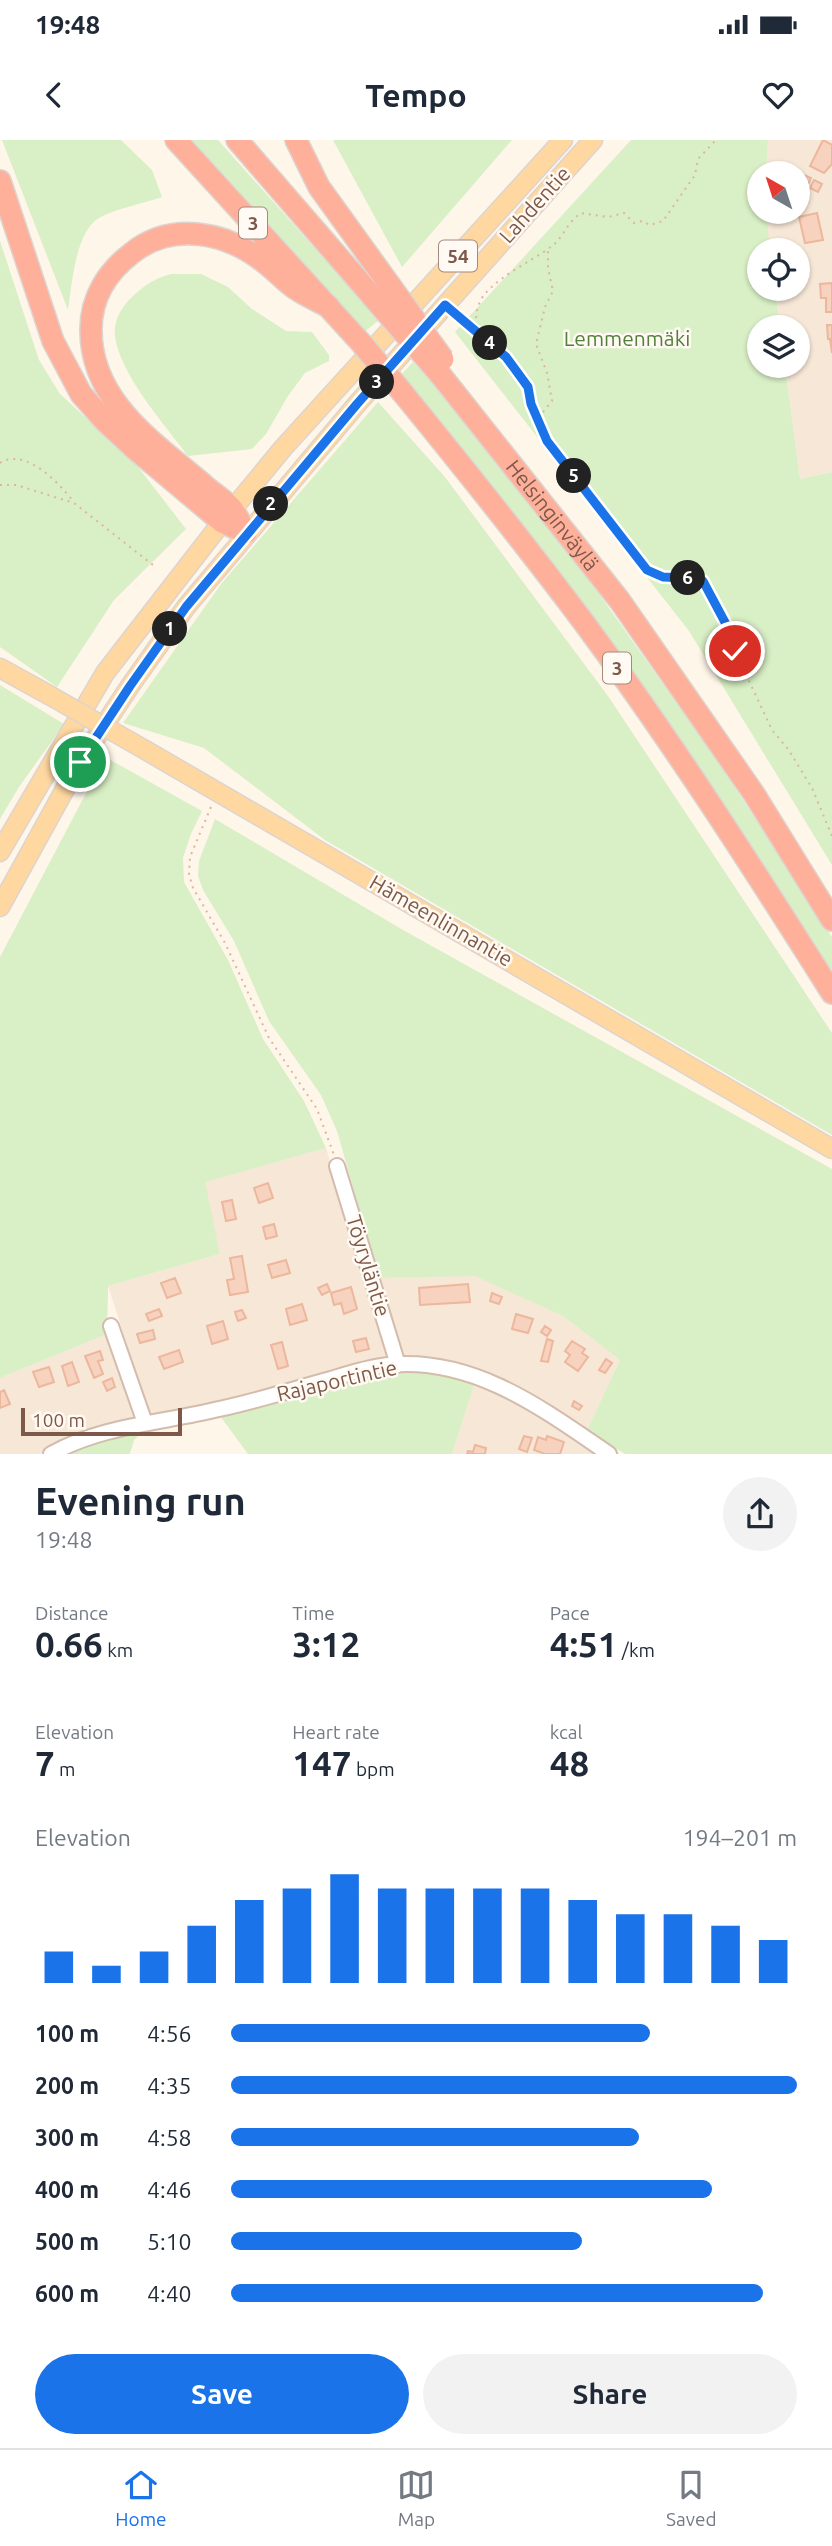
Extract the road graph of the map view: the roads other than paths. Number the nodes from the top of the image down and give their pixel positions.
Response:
1 (176, 140) edge
2 (237, 140) edge
3 (296, 140) edge
4 (563, 140) edge
5 (593, 140) edge
6 (0, 181) edge
7 (381, 290) junction
8 (329, 307) junction
9 (227, 516) junction
10 (246, 533) junction
11 (0, 668) edge
12 (0, 852) edge
13 (0, 907) edge
14 (832, 920) edge
15 (832, 993) edge
16 (832, 1149) edge
17 (337, 1166) road end
18 (111, 1326) dead end
19 (398, 1365) junction
20 (145, 1423) junction
21 (51, 1454) edge
22 (609, 1454) edge

1 - 8 highway, 3
2 - 7 highway, Helsinginväylä / 3
3 - 7 highway
4 - 9 main road, Lahdentie / 54
5 - 10 main road, Lahdentie / 54
6 - 9 highway
7 - 14 highway, Helsinginväylä / 3, bridge
8 - 9 highway
8 - 15 highway, Helsinginväylä / 3, bridge
9 - 10 highway
9 - 12 main road, Lahdentie / 54
10 - 13 main road, Lahdentie / 54
11 - 16 main road, Hämeenlinnantie, bridge
17 - 19 street, Töyryläntie
18 - 20 street
19 - 20 street, Rajaportintie
19 - 22 street, Rajaportintie
20 - 21 street, Rajaportintie

